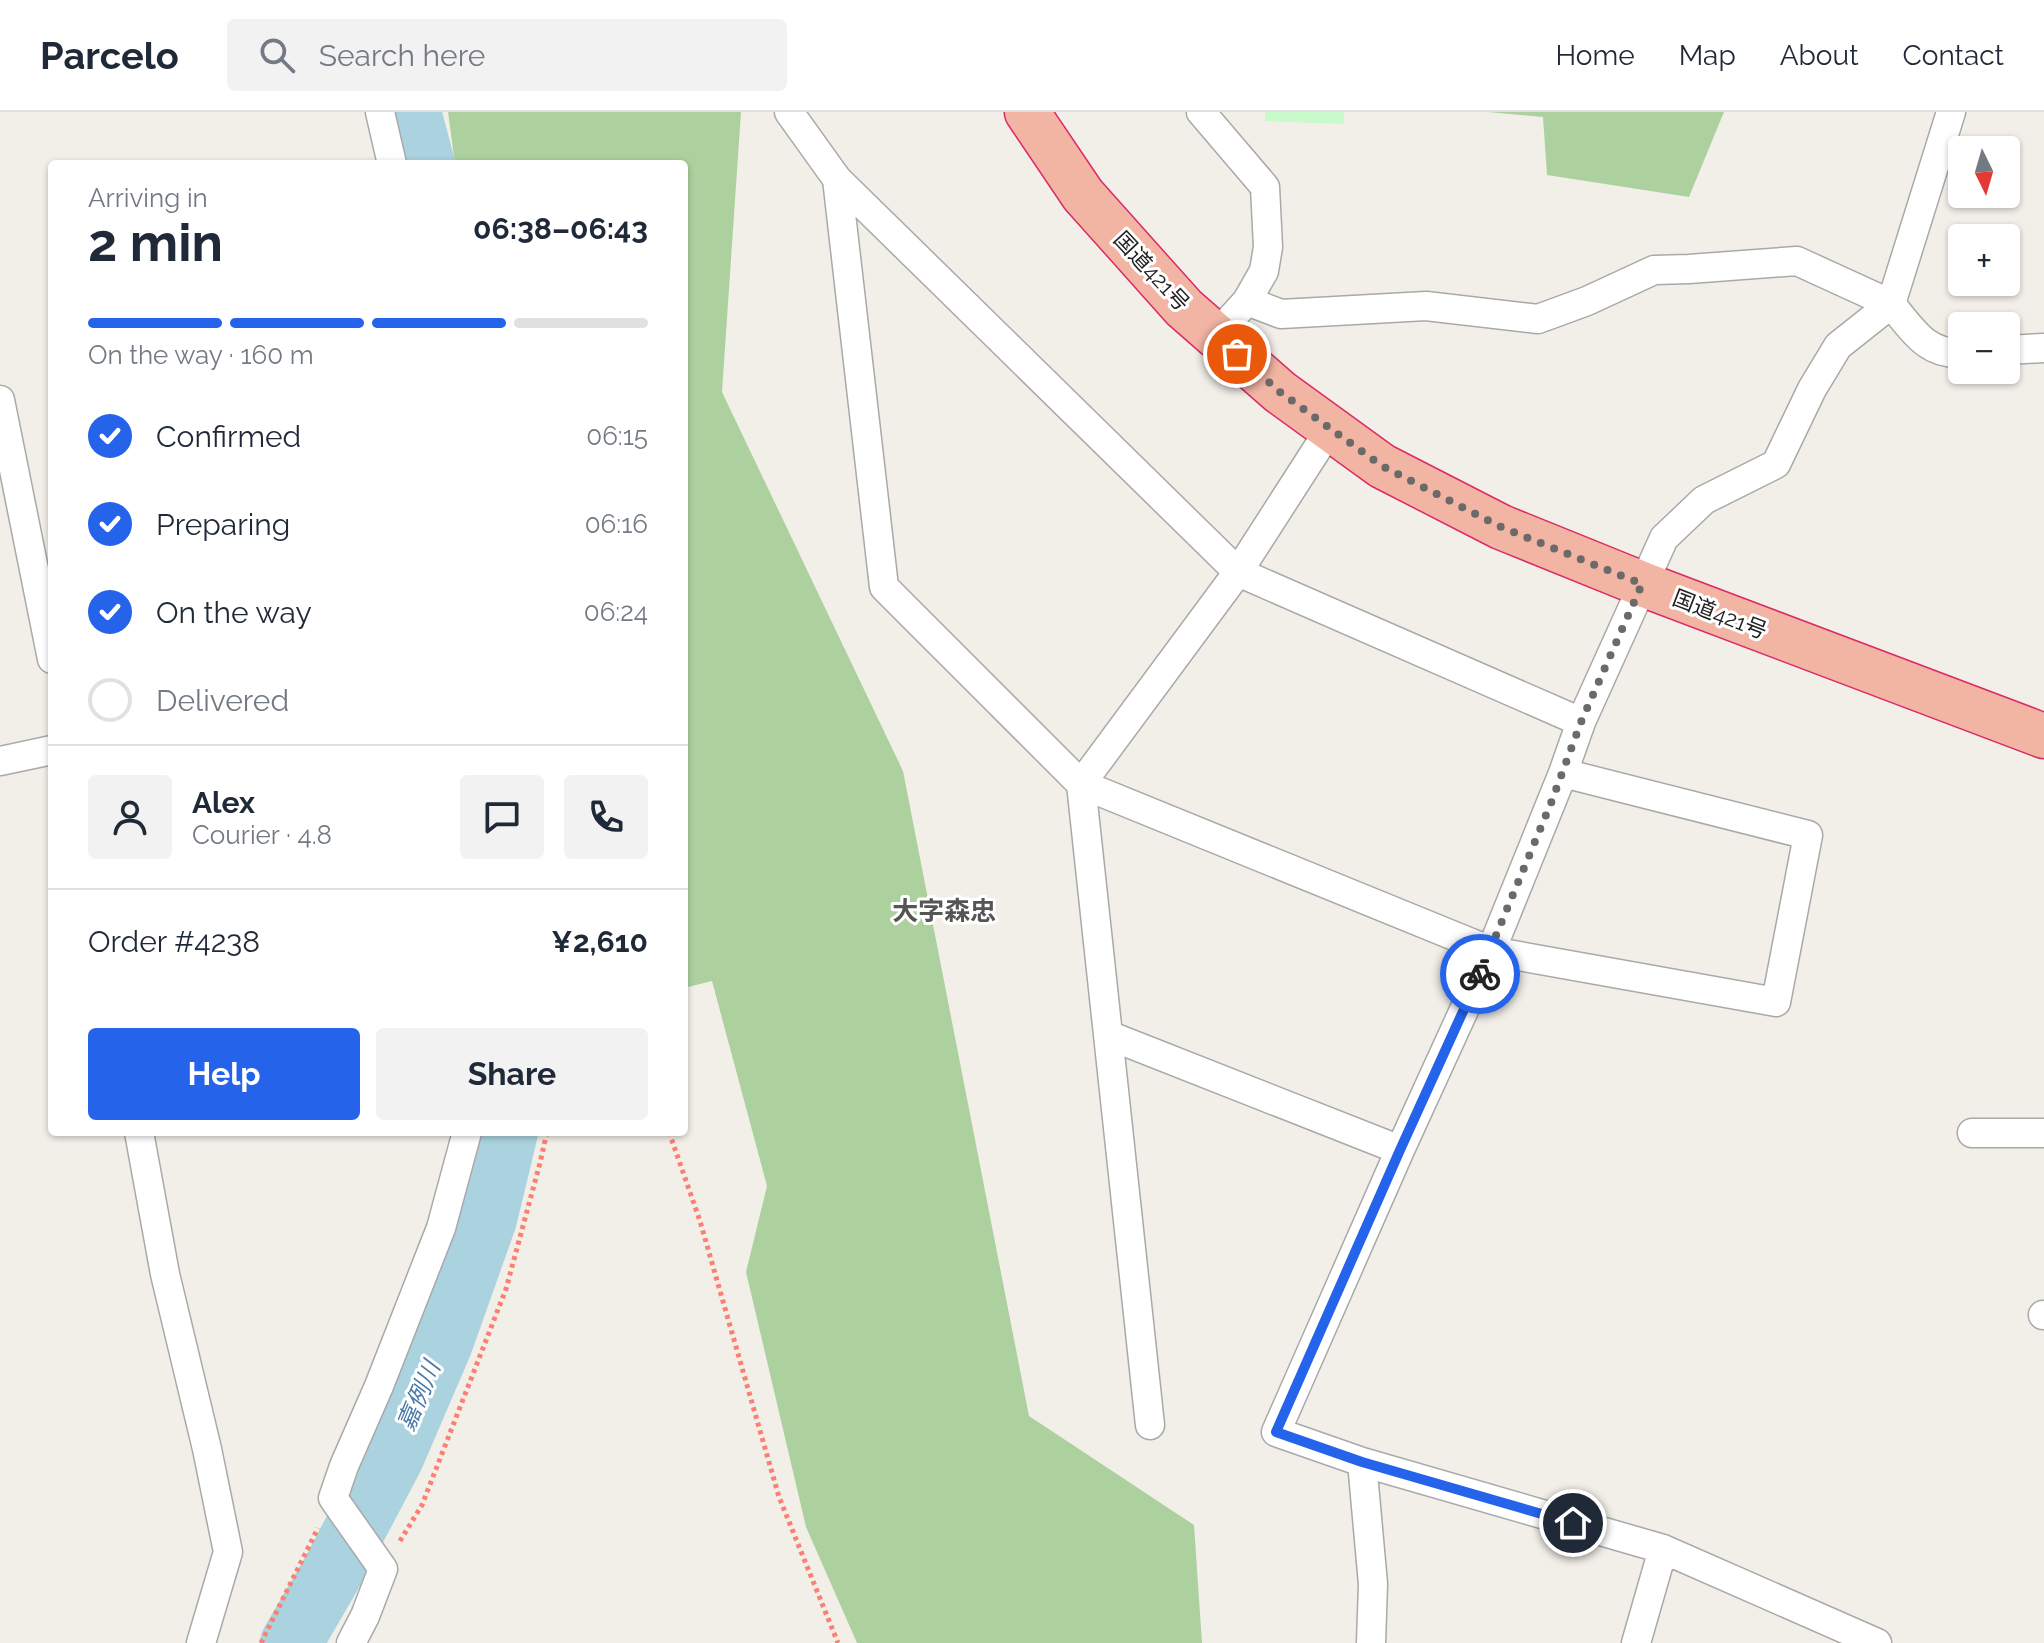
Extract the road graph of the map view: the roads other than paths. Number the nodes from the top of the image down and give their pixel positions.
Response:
1 (380, 112) edge
2 (789, 112) edge
3 (1027, 112) edge
4 (1201, 112) edge
5 (1951, 112) edge
6 (391, 160) edge
7 (837, 179) junction
8 (1247, 301) junction
9 (1891, 304) junction
10 (1216, 335) junction
11 (2044, 348) edge
12 (2020, 349) edge
13 (1948, 352) edge
14 (0, 400) edge
15 (1330, 429) junction
16 (1238, 572) junction
17 (1642, 584) junction
18 (48, 639) edge
19 (1581, 722) junction
20 (2044, 736) edge
21 (48, 751) edge
22 (0, 761) edge
23 (1563, 773) junction
24 (1081, 784) junction
25 (1491, 951) junction
26 (1108, 1035) junction
27 (1972, 1133) dead end
28 (2044, 1133) edge
29 (140, 1136) edge
30 (466, 1136) edge
31 (1400, 1150) junction
32 (1150, 1425) dead end
33 (1362, 1462) junction
34 (1663, 1549) junction
35 (201, 1643) edge
36 (351, 1643) edge
37 (1371, 1643) edge
38 (1636, 1643) edge
39 (1877, 1643) edge

1 - 6 street
2 - 7 street
3 - 10 highway, 国道421号
4 - 8 street
5 - 9 street
7 - 16 street
7 - 24 street
8 - 9 street
8 - 10 street
9 - 13 street
9 - 17 street
10 - 15 highway, 国道421号
11 - 12 street
14 - 18 street
15 - 16 street
15 - 17 highway, 国道421号
16 - 19 street
16 - 24 street
17 - 19 street
17 - 20 highway, 国道421号
19 - 23 street
21 - 22 street
23 - 25 street
23 - 25 street
24 - 25 street
24 - 26 street
25 - 31 street
26 - 31 street
26 - 32 street
27 - 28 street
29 - 35 street
30 - 36 street
31 - 33 street
33 - 34 street
33 - 37 street
34 - 38 street
34 - 39 street

